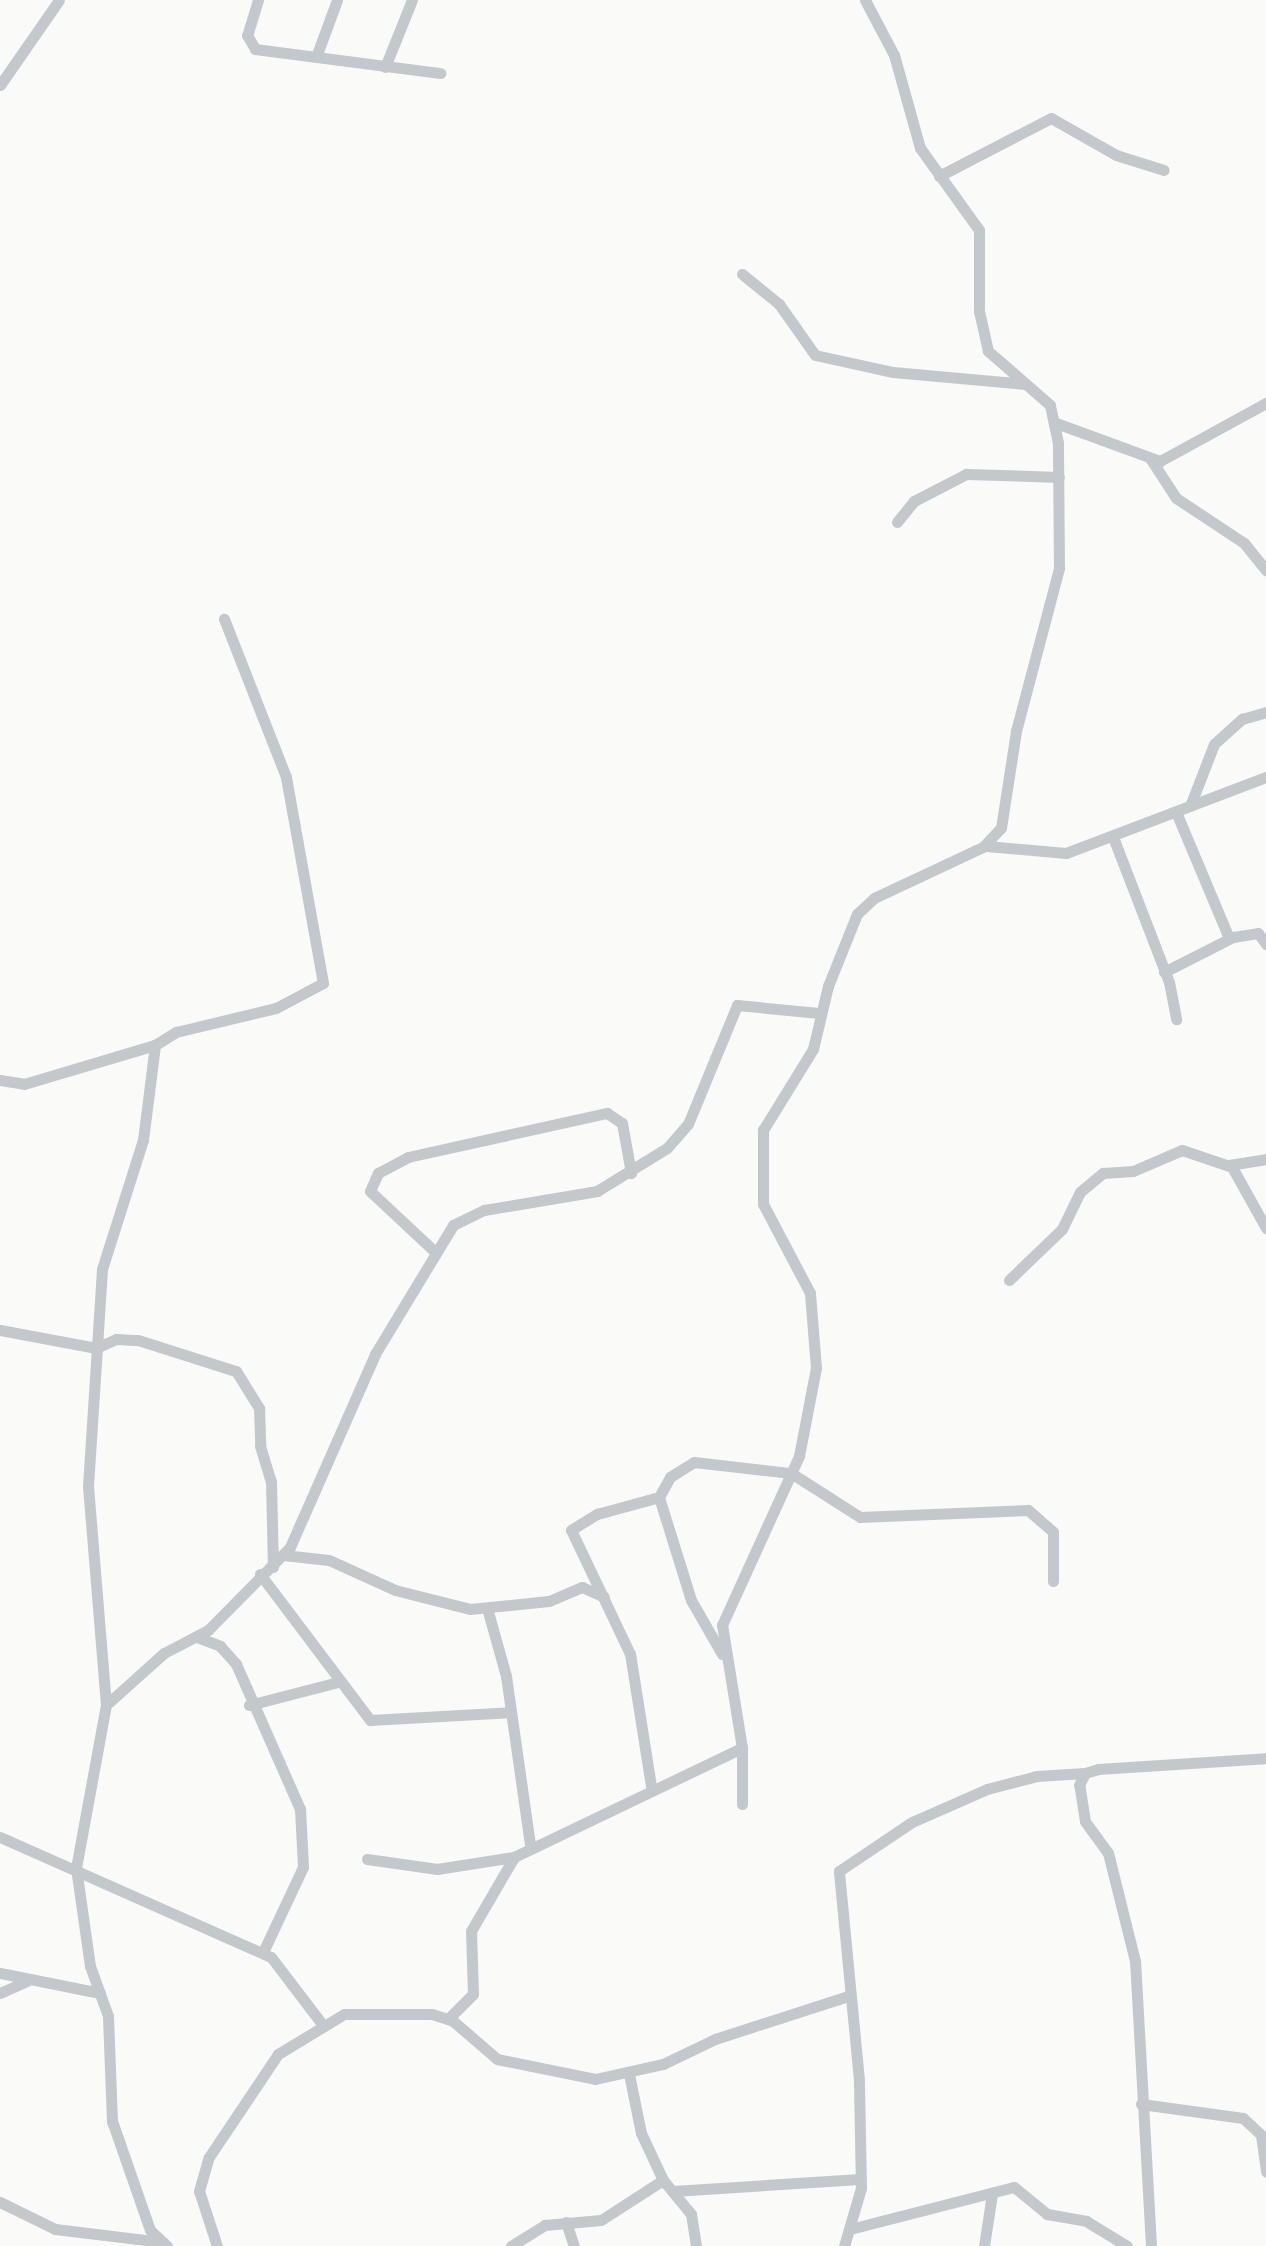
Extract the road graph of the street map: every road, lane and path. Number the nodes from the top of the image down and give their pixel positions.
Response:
1 (59, 0) edge
2 (258, 0) edge
3 (337, 0) edge
4 (412, 0) edge
5 (865, 0) edge
6 (316, 57) junction
7 (384, 67) junction
8 (440, 74) dead end
9 (0, 84) edge
10 (1164, 170) dead end
11 (939, 176) junction
12 (742, 274) dead end
13 (1030, 384) junction
14 (1266, 404) edge
15 (1056, 423) junction
16 (1150, 458) junction
17 (1059, 477) junction
18 (897, 522) dead end
19 (1266, 570) edge
20 (224, 619) dead end
21 (1266, 712) edge
22 (1266, 777) edge
23 (1190, 806) junction
24 (1176, 812) junction
25 (1113, 837) junction
26 (983, 847) junction
27 (1229, 938) junction
28 (1266, 944) edge
29 (1164, 972) junction
30 (820, 1012) junction
31 (1176, 1019) dead end
32 (155, 1045) junction
33 (0, 1080) edge
34 (1266, 1159) edge
35 (1228, 1165) junction
36 (630, 1173) junction
37 (1266, 1228) edge
38 (432, 1250) junction
39 (1009, 1280) dead end
40 (0, 1330) edge
41 (96, 1348) junction
42 (791, 1473) junction
43 (659, 1498) junction
44 (283, 1555) junction
45 (273, 1568) junction
46 (260, 1574) junction
47 (1053, 1581) dead end
48 (604, 1597) junction
49 (487, 1608) junction
50 (198, 1637) junction
51 (723, 1656) junction
52 (338, 1682) junction
53 (106, 1705) junction
54 (250, 1705) junction
55 (510, 1712) junction
56 (742, 1748) junction
57 (1266, 1758) edge
58 (1086, 1773) junction
59 (651, 1786) junction
60 (742, 1804) dead end
61 (0, 1837) edge
62 (530, 1845) junction
63 (514, 1857) junction
64 (368, 1859) dead end
65 (76, 1868) junction
66 (263, 1952) junction
67 (0, 1973) edge
68 (27, 1982) junction
69 (100, 1992) junction
70 (0, 1993) edge
71 (848, 1996) junction
72 (448, 2019) junction
73 (322, 2024) junction
74 (629, 2074) junction
75 (1141, 2104) junction
76 (1266, 2172) edge
77 (860, 2179) junction
78 (663, 2180) junction
79 (672, 2191) junction
80 (992, 2194) junction
81 (0, 2202) edge
82 (566, 2222) junction
83 (850, 2229) junction
84 (167, 2245) edge
85 (217, 2246) edge
86 (511, 2246) edge
87 (574, 2246) edge
88 (696, 2246) edge
89 (844, 2246) edge
90 (984, 2246) edge
91 (1126, 2246) edge
92 (1151, 2246) edge

1 - 9 street
2 - 6 street
3 - 6 street
4 - 7 street
5 - 11 street
6 - 7 street
7 - 8 street
10 - 11 street
11 - 13 street
12 - 13 street
13 - 15 street
14 - 16 street
15 - 16 street
15 - 17 street
16 - 19 street
17 - 18 street
17 - 26 street
20 - 32 street
21 - 23 street
22 - 23 street
23 - 24 street
24 - 25 street
24 - 27 street
25 - 26 street
25 - 29 street
26 - 30 street
27 - 28 street
27 - 29 street
29 - 31 street
30 - 36 street
30 - 42 street
32 - 33 street
32 - 41 street
34 - 35 street
35 - 37 street
35 - 39 street
36 - 38 street
36 - 38 street
38 - 44 street
40 - 41 street
41 - 45 street
41 - 53 street
42 - 43 street
42 - 47 street
42 - 51 street
43 - 48 street
43 - 51 street
44 - 45 street
44 - 49 street
45 - 46 street
46 - 50 street
46 - 52 street
48 - 49 street
48 - 59 street
49 - 55 street
50 - 53 street
50 - 54 street
51 - 56 street
52 - 54 street
52 - 55 street
53 - 65 street
54 - 66 street
55 - 62 street
56 - 59 street
56 - 60 street
57 - 58 street
58 - 71 street
58 - 75 street
59 - 62 street
61 - 65 street
62 - 63 street
63 - 64 street
63 - 72 street
65 - 66 street
65 - 69 street
66 - 73 street
67 - 68 street
68 - 69 street
68 - 70 street
69 - 84 street
71 - 74 street
71 - 77 street
72 - 73 street
72 - 74 street
73 - 85 street
74 - 78 street
75 - 76 street
75 - 92 street
77 - 79 street
77 - 83 street
78 - 79 street
78 - 82 street
79 - 88 street
80 - 83 street
80 - 90 street
80 - 91 street
81 - 84 street
82 - 86 street
82 - 87 street
83 - 89 street

